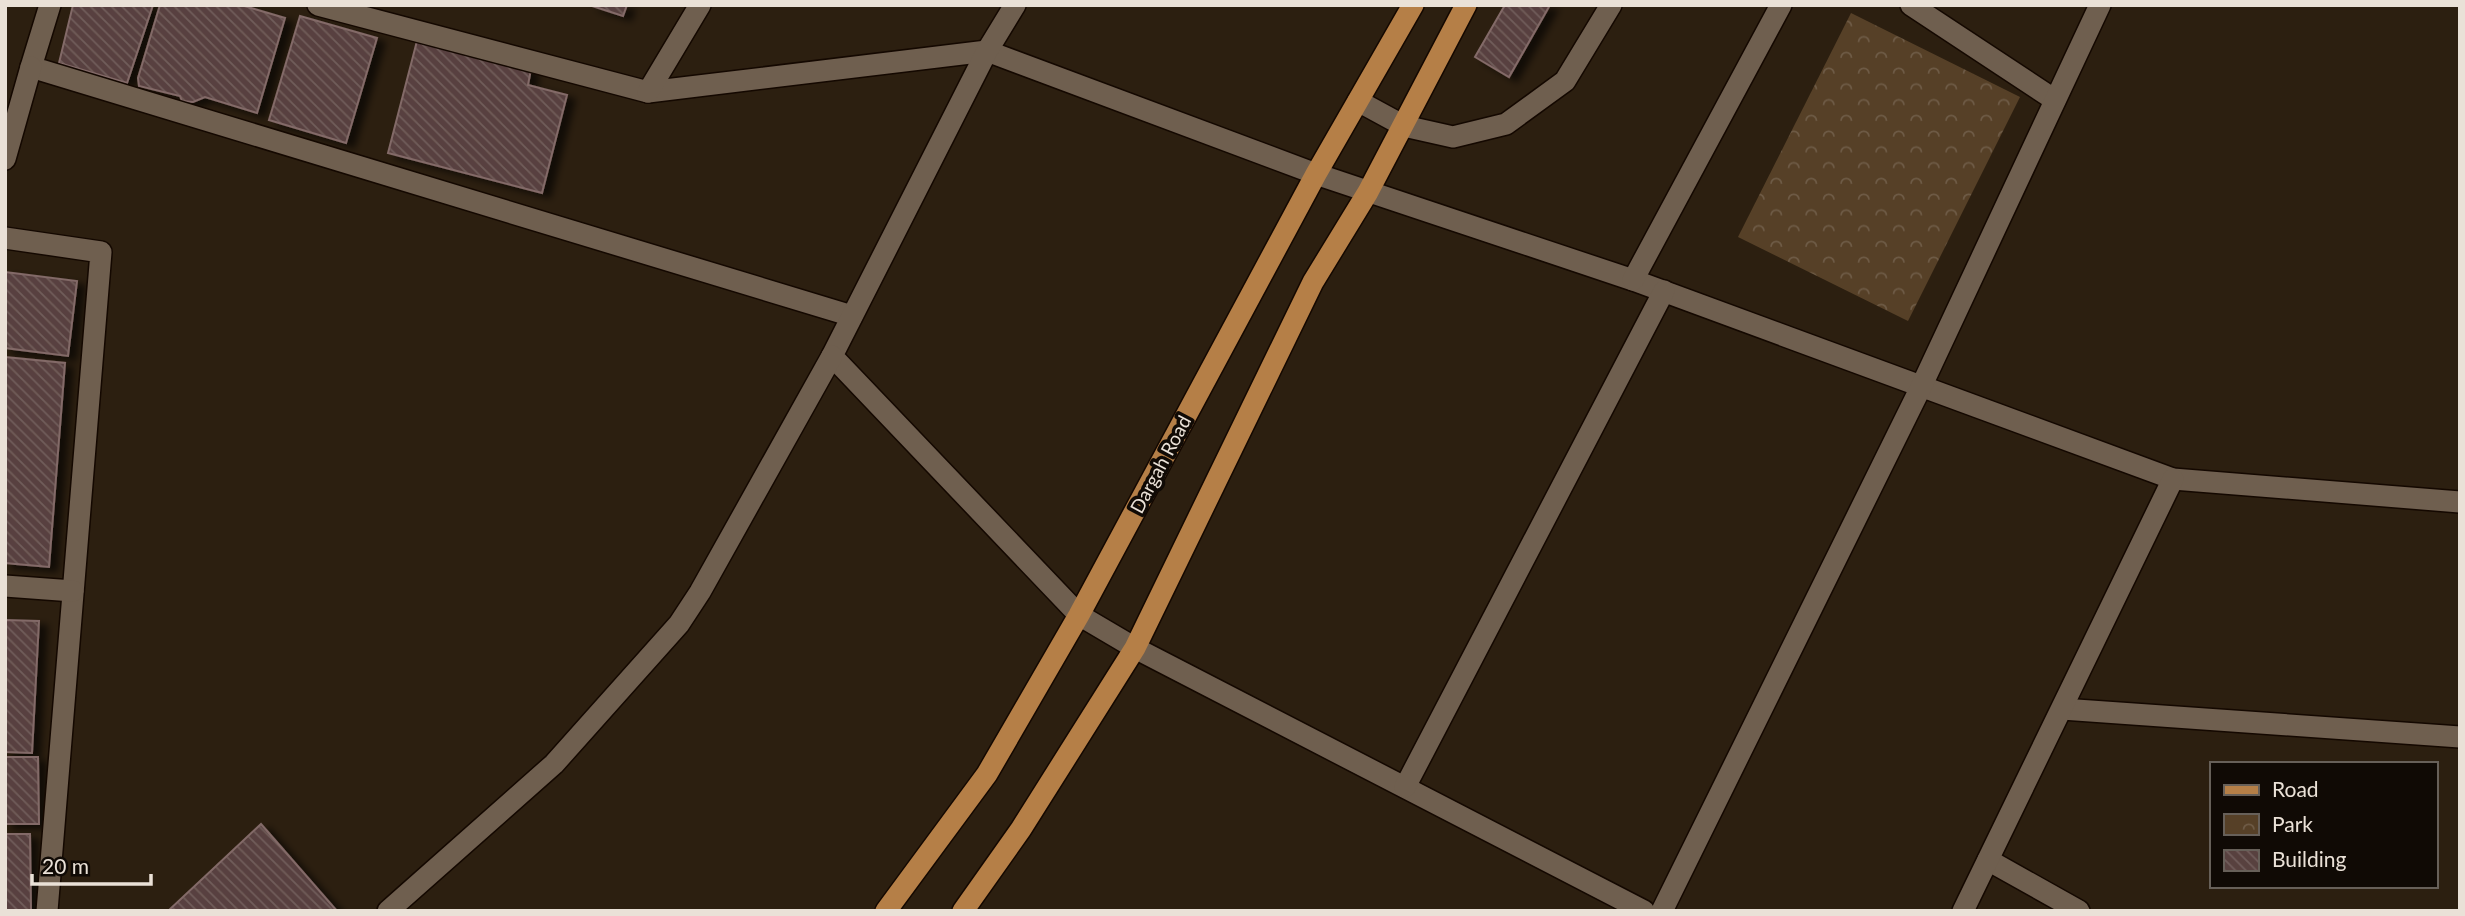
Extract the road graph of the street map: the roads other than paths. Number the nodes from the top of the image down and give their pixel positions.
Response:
1 (50, 5) edge
2 (318, 5) edge
3 (700, 5) edge
4 (1015, 5) edge
5 (1413, 5) edge
6 (1465, 5) edge
7 (1611, 5) edge
8 (1781, 5) edge
9 (1911, 5) edge
10 (2100, 5) edge
11 (987, 51) junction
12 (31, 67) junction
13 (648, 92) junction
14 (2055, 100) junction
15 (1358, 101) junction
16 (1404, 126) junction
17 (5, 159) edge
18 (1316, 174) junction
19 (1368, 192) junction
20 (5, 238) edge
21 (1633, 280) junction
22 (1664, 291) junction
23 (852, 316) junction
24 (832, 356) junction
25 (1921, 387) junction
26 (2174, 479) junction
27 (2460, 502) edge
28 (5, 586) edge
29 (73, 591) junction
30 (1079, 615) junction
31 (1135, 648) junction
32 (2062, 709) junction
33 (2460, 737) edge
34 (1405, 787) junction
35 (1988, 860) junction
36 (390, 910) edge
37 (47, 911) edge
38 (886, 911) edge
39 (963, 911) edge
40 (1644, 911) edge
41 (1662, 911) edge
42 (1964, 911) edge
43 (2079, 911) edge

1 - 12 street
2 - 13 street
3 - 13 street
4 - 11 street
5 - 15 main road, Dargah Road
6 - 16 main road
7 - 16 street
8 - 21 street
9 - 14 street
10 - 14 street
11 - 13 street
11 - 18 street
11 - 23 street
12 - 17 street
12 - 23 street
14 - 25 street
15 - 16 street
15 - 18 main road, Dargah Road
16 - 19 main road
18 - 19 street
18 - 30 main road, Dargah Road
19 - 21 street
19 - 31 main road
20 - 29 street
21 - 22 street
22 - 25 street
22 - 34 street
23 - 24 street
24 - 30 street
24 - 36 street
25 - 26 street
25 - 41 street
26 - 27 street
26 - 32 street
28 - 29 street
29 - 37 street
30 - 31 street
30 - 38 main road, Dargah Road
31 - 34 street
31 - 39 main road
32 - 33 street
32 - 35 street
34 - 40 street
35 - 42 street
35 - 43 street

